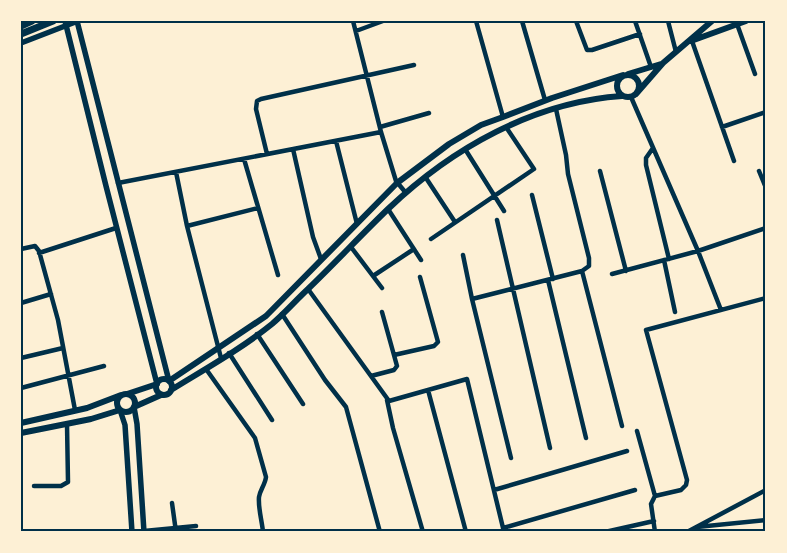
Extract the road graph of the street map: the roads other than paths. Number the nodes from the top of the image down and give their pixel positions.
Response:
1 (32, 21) edge
2 (54, 21) edge
3 (78, 21) edge
4 (353, 21) edge
5 (383, 21) edge
6 (476, 21) edge
7 (522, 21) edge
8 (576, 21) edge
9 (635, 21) edge
10 (668, 21) edge
11 (712, 21) edge
12 (746, 21) edge
13 (66, 23) edge
14 (737, 24) junction
15 (21, 26) edge
16 (356, 31) junction
17 (21, 34) edge
18 (640, 34) junction
19 (689, 42) junction
20 (21, 43) edge
21 (676, 52) junction
22 (663, 63) junction
23 (414, 65) dead end
24 (651, 67) junction
25 (755, 74) dead end
26 (367, 75) junction
27 (625, 75) junction
28 (634, 95) junction
29 (622, 96) junction
30 (545, 100) junction
31 (556, 109) junction
32 (766, 112) edge
33 (429, 113) dead end
34 (502, 117) junction
35 (506, 127) junction
36 (722, 127) junction
37 (380, 129) junction
38 (336, 141) junction
39 (654, 148) junction
40 (293, 149) junction
41 (464, 149) junction
42 (267, 154) junction
43 (244, 159) junction
44 (734, 162) dead end
45 (600, 171) dead end
46 (759, 171) dead end
47 (176, 172) junction
48 (426, 178) junction
49 (118, 183) junction
50 (398, 184) junction
51 (766, 188) edge
52 (406, 193) junction
53 (494, 195) junction
54 (532, 195) dead end
55 (258, 208) junction
56 (388, 209) junction
57 (504, 211) dead end
58 (497, 220) dead end
59 (455, 222) junction
60 (357, 224) junction
61 (187, 226) junction
62 (116, 228) junction
63 (766, 228) edge
64 (431, 239) dead end
65 (351, 247) junction
66 (414, 249) junction
67 (21, 250) edge
68 (698, 251) junction
69 (39, 252) junction
70 (463, 255) dead end
71 (321, 259) junction
72 (421, 260) dead end
73 (666, 260) junction
74 (582, 271) junction
75 (626, 271) junction
76 (612, 274) dead end
77 (278, 275) dead end
78 (373, 276) junction
79 (420, 277) dead end
80 (551, 279) junction
81 (382, 288) dead end
82 (513, 288) junction
83 (308, 289) junction
84 (51, 294) junction
85 (766, 298) edge
86 (472, 299) junction
87 (21, 303) edge
88 (721, 310) junction
89 (382, 312) dead end
90 (676, 312) dead end
91 (282, 314) junction
92 (257, 334) junction
93 (63, 348) junction
94 (218, 349) junction
95 (229, 353) junction
96 (394, 356) junction
97 (21, 358) edge
98 (222, 358) junction
99 (104, 366) dead end
100 (206, 369) junction
101 (68, 375) junction
102 (371, 376) junction
103 (169, 381) junction
104 (157, 384) junction
105 (21, 388) edge
106 (171, 390) junction
107 (428, 390) junction
108 (124, 394) junction
109 (161, 395) junction
110 (387, 399) junction
111 (303, 404) dead end
112 (134, 407) junction
113 (75, 410) junction
114 (120, 410) junction
115 (272, 420) dead end
116 (21, 423) edge
117 (66, 424) junction
118 (622, 426) dead end
119 (637, 431) dead end
120 (21, 433) edge
121 (586, 438) dead end
122 (550, 448) dead end
123 (627, 451) dead end
124 (511, 458) dead end
125 (34, 486) dead end
126 (494, 490) junction
127 (635, 490) dead end
128 (766, 490) edge
129 (655, 496) junction
130 (172, 503) dead end
131 (766, 520) edge
132 (654, 522) junction
133 (196, 526) dead end
134 (695, 527) junction
135 (176, 530) edge
136 (504, 530) edge
137 (144, 531) edge
138 (132, 532) edge
139 (263, 532) edge
140 (380, 532) edge
141 (423, 532) edge
142 (466, 532) edge
143 (605, 532) edge
144 (655, 532) edge
145 (687, 532) edge

1 - 15 main road
2 - 17 main road
3 - 13 street
3 - 49 street
4 - 16 street
5 - 16 street
6 - 34 street
7 - 30 street
8 - 18 street
9 - 18 street
10 - 21 street
11 - 19 main road
12 - 14 main road
13 - 20 street
13 - 62 street
14 - 19 main road
14 - 25 street
16 - 26 street
18 - 24 street
19 - 21 main road
19 - 36 street
21 - 22 main road
22 - 24 main road
22 - 28 main road
23 - 26 street
24 - 27 main road
26 - 37 street
26 - 42 street
27 - 28 main road
27 - 29 main road
27 - 30 main road
28 - 29 main road
28 - 39 street
29 - 31 main road
30 - 34 main road
31 - 35 main road
31 - 74 street
32 - 36 street
33 - 37 street
34 - 50 main road
35 - 41 main road
35 - 53 street
36 - 44 street
37 - 38 street
37 - 50 street
38 - 40 street
38 - 60 street
39 - 68 street
39 - 73 street
40 - 42 street
40 - 71 street
41 - 48 main road
41 - 53 street
42 - 43 street
43 - 47 street
43 - 55 street
45 - 75 street
46 - 51 street
47 - 49 street
47 - 61 street
48 - 52 main road
48 - 59 street
49 - 103 street
50 - 52 street
50 - 60 main road
52 - 56 main road
53 - 57 street
53 - 59 street
54 - 80 street
55 - 61 street
55 - 77 street
56 - 65 main road
56 - 66 street
58 - 82 street
59 - 64 street
60 - 71 main road
61 - 94 street
62 - 69 street
62 - 104 street
63 - 68 street
65 - 78 street
65 - 83 main road
66 - 72 street
66 - 78 street
67 - 69 street
68 - 73 street
68 - 88 street
69 - 84 street
70 - 86 street
71 - 94 main road
73 - 75 street
73 - 90 street
74 - 80 street
74 - 118 street
75 - 76 street
78 - 81 street
79 - 96 street
80 - 82 street
80 - 121 street
82 - 86 street
82 - 122 street
83 - 91 main road
83 - 102 street
84 - 87 street
84 - 93 street
85 - 88 street
86 - 124 street
88 - 129 street
89 - 96 street
91 - 92 main road
91 - 140 street
92 - 95 main road
92 - 111 street
93 - 97 street
93 - 101 street
94 - 98 street
94 - 103 main road
95 - 98 main road
95 - 115 street
96 - 102 street
98 - 100 main road
99 - 101 street
100 - 106 main road
100 - 139 street
101 - 105 street
101 - 113 street
102 - 110 street
103 - 104 main road
103 - 106 main road
104 - 108 main road
104 - 109 main road
106 - 109 main road
107 - 110 street
107 - 126 street
107 - 142 street
108 - 112 main road
108 - 113 main road
108 - 114 main road
109 - 112 main road
110 - 141 street
112 - 114 main road
112 - 137 street
113 - 116 main road
114 - 117 main road
114 - 138 street
117 - 120 main road
117 - 125 street
119 - 129 street
123 - 126 street
126 - 136 street
127 - 136 street
128 - 134 street
129 - 132 street
130 - 135 street
131 - 134 street
132 - 143 street
132 - 144 street
133 - 135 street
134 - 145 street
135 - 137 street

